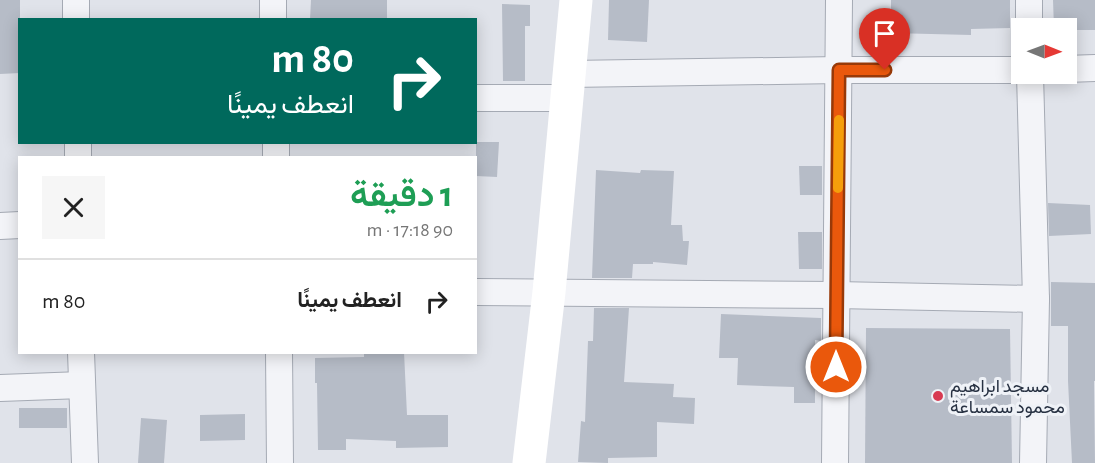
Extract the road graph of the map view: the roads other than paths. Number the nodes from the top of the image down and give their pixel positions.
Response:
1 (76, 0) edge
2 (273, 0) edge
3 (576, 0) edge
4 (839, 0) edge
5 (1029, 0) edge
6 (76, 18) edge
7 (273, 18) edge
8 (1029, 18) edge
9 (1095, 68) edge
10 (1077, 69) edge
11 (839, 70) junction
12 (1011, 70) edge
13 (1030, 84) edge
14 (569, 86) junction
15 (477, 98) edge
16 (18, 225) edge
17 (0, 226) edge
18 (477, 292) edge
19 (549, 292) junction
20 (836, 295) junction
21 (1036, 299) junction
22 (81, 354) edge
23 (279, 354) edge
24 (82, 385) junction
25 (0, 388) edge
26 (85, 463) edge
27 (280, 463) edge
28 (529, 463) edge
29 (835, 463) edge
30 (1033, 463) edge

1 - 6 street
2 - 7 street
3 - 14 street
4 - 11 street
5 - 8 street
9 - 10 street
11 - 12 street
11 - 14 street
11 - 20 street
13 - 21 street
14 - 15 street
14 - 19 street
16 - 17 street
18 - 19 street
19 - 20 street
19 - 28 street
20 - 21 street
20 - 29 street
21 - 30 street
22 - 24 street
23 - 27 street
24 - 25 street
24 - 26 street

